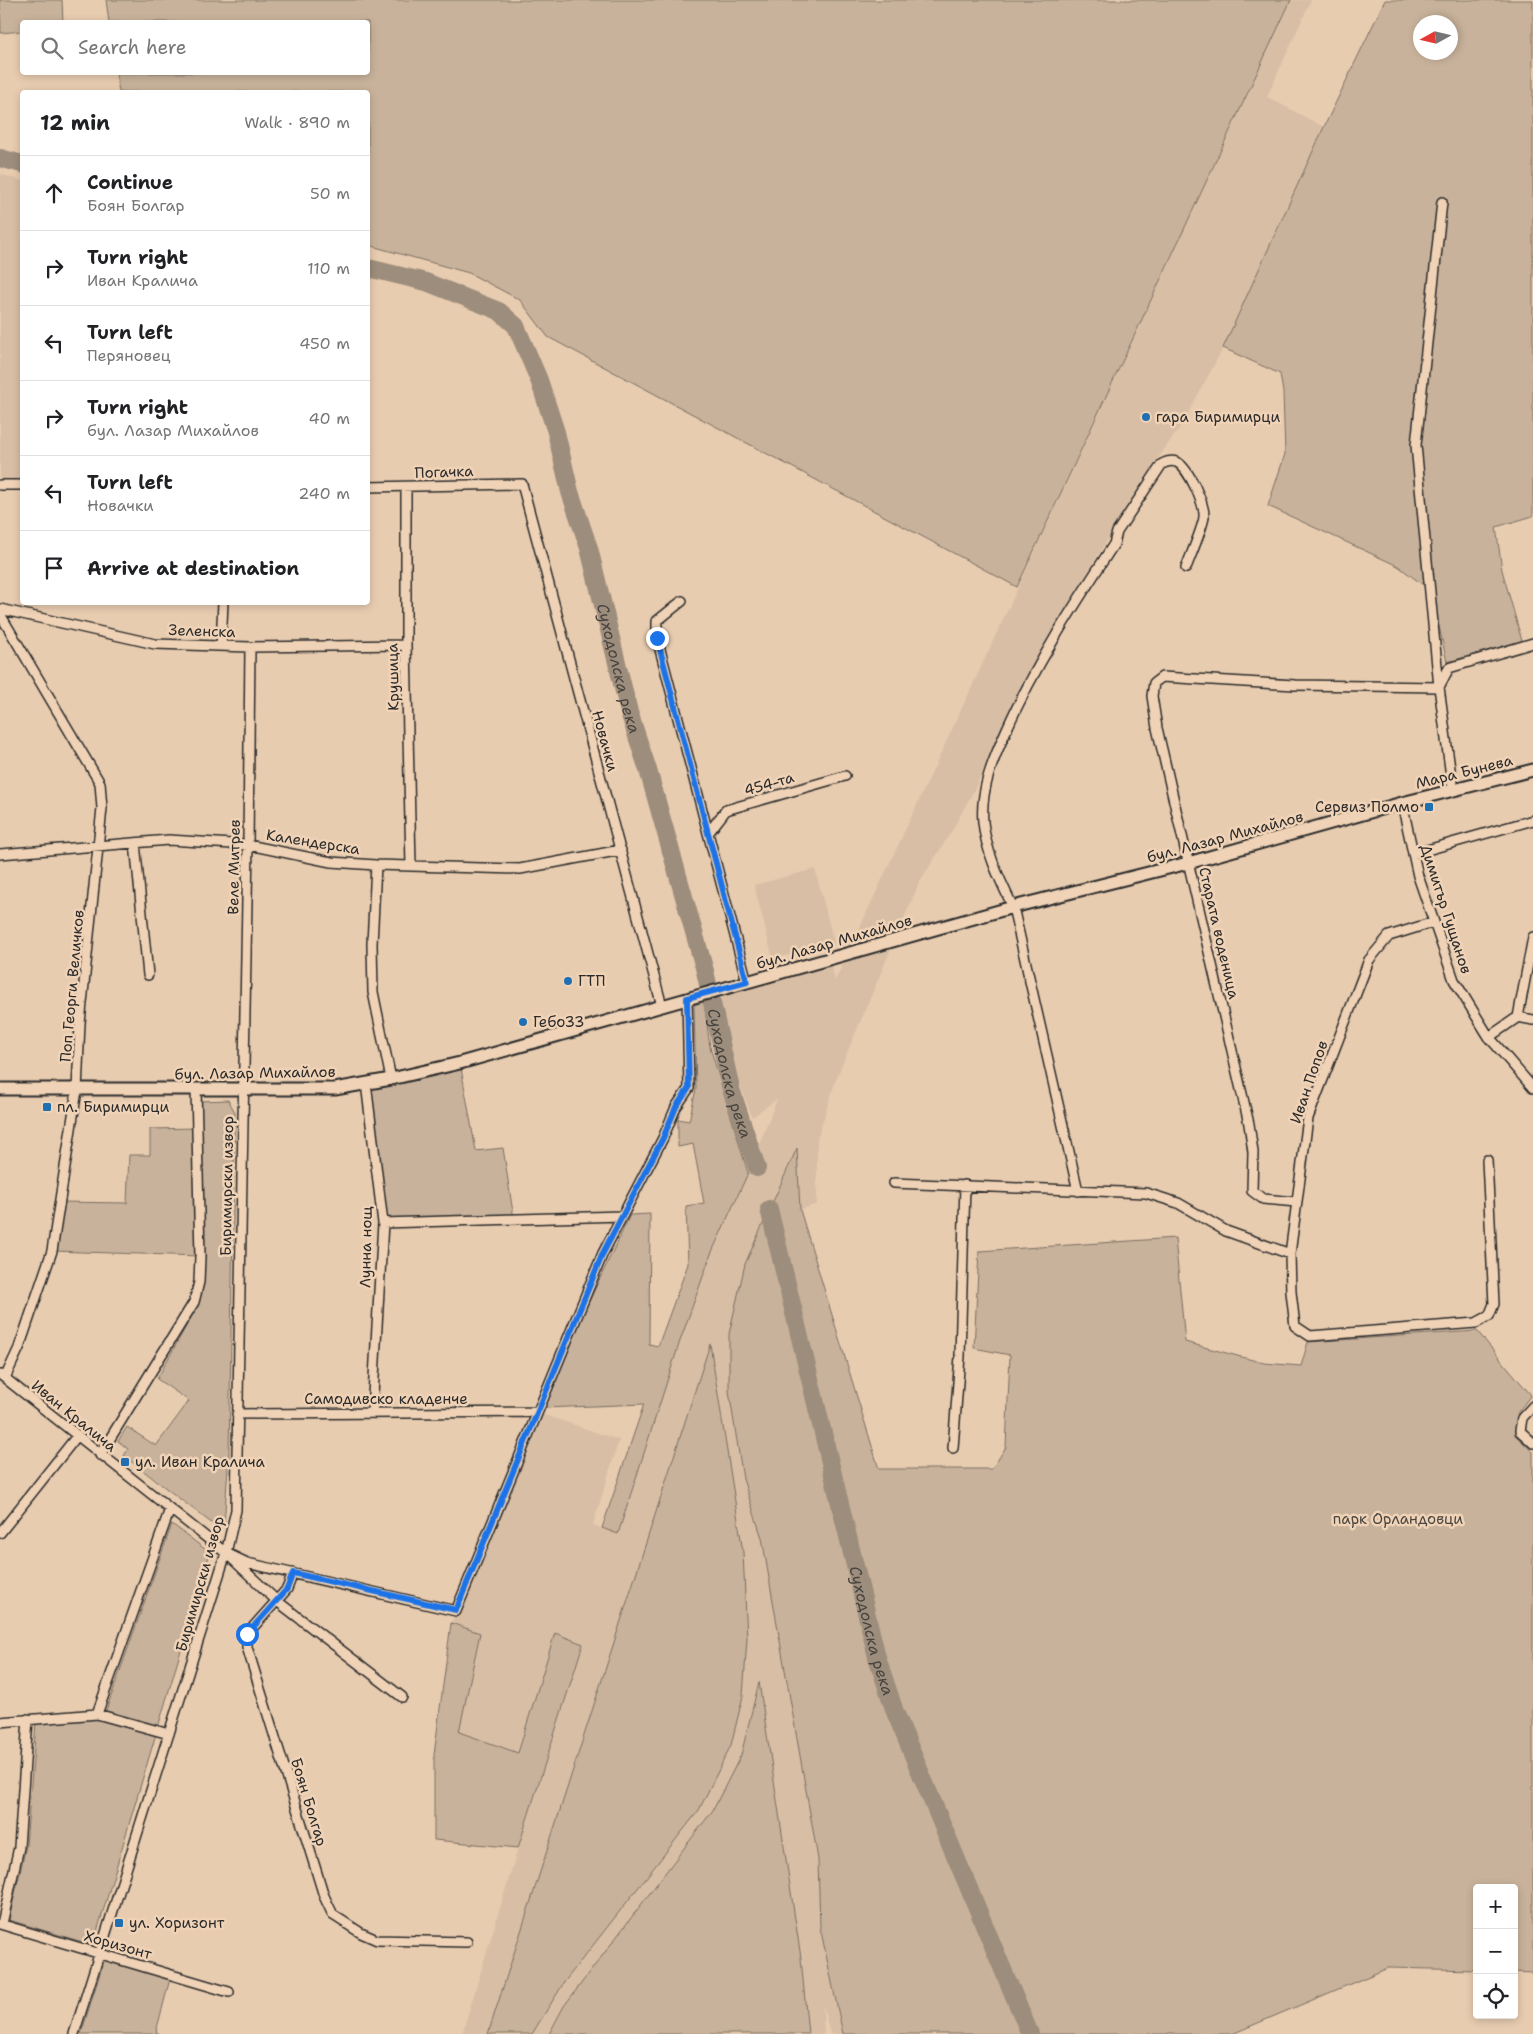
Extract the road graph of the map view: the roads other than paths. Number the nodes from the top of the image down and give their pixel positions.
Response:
1 (1442, 202) dead end
2 (522, 484) joint
3 (0, 485) edge
4 (20, 485) edge
5 (370, 487) edge
6 (406, 487) junction
7 (1186, 568) dead end
8 (682, 602) dead end
9 (223, 605) edge
10 (0, 609) edge
11 (0, 614) edge
12 (1533, 643) edge
13 (406, 645) junction
14 (221, 646) junction
15 (250, 647) junction
16 (1440, 686) junction
17 (1533, 770) edge
18 (845, 776) dead end
19 (1453, 791) junction
20 (1402, 803) junction
21 (1533, 820) edge
22 (709, 832) junction
23 (135, 843) junction
24 (248, 845) junction
25 (98, 847) junction
26 (620, 850) junction
27 (0, 854) edge
28 (1413, 854) junction
29 (1188, 863) junction
30 (376, 865) junction
31 (411, 866) junction
32 (1013, 907) junction
33 (1434, 922) junction
34 (1533, 937) edge
35 (148, 975) dead end
36 (747, 982) junction
37 (690, 998) junction
38 (662, 1006) junction
39 (1518, 1017) junction
40 (1533, 1020) edge
41 (1489, 1037) junction
42 (391, 1079) junction
43 (366, 1083) junction
44 (243, 1088) junction
45 (1533, 1088) edge
46 (0, 1089) edge
47 (196, 1089) junction
48 (77, 1090) junction
49 (1488, 1160) dead end
50 (894, 1183) dead end
51 (965, 1185) junction
52 (1078, 1191) junction
53 (1296, 1202) junction
54 (622, 1216) junction
55 (383, 1223) junction
56 (1290, 1254) junction
57 (2, 1376) edge
58 (1533, 1406) edge
59 (372, 1412) junction
60 (536, 1412) junction
61 (237, 1414) junction
62 (77, 1436) junction
63 (1533, 1443) edge
64 (953, 1448) dead end
65 (100, 1455) junction
66 (170, 1509) junction
67 (0, 1533) edge
68 (226, 1553) junction
69 (293, 1573) junction
70 (277, 1601) junction
71 (402, 1697) dead end
72 (97, 1714) junction
73 (28, 1719) junction
74 (0, 1722) edge
75 (169, 1734) junction
76 (1, 1924) edge
77 (468, 1942) dead end
78 (100, 1954) junction
79 (229, 1992) dead end
80 (74, 2034) edge

1 - 16 street
2 - 6 street, Погачка
2 - 26 street, Новачки
3 - 4 street
5 - 6 street, Погачка
6 - 13 street, Крушица
7 - 32 street
8 - 22 street
9 - 14 street
10 - 14 street, Зеленска
11 - 25 street, Поп Георги Величков
12 - 16 street
13 - 15 street, Зеленска
13 - 31 street, Крушица
14 - 15 street, Зеленска
15 - 24 street, Веле Митрев
16 - 19 street
16 - 29 street, Старата воденица
17 - 19 street, Мара Бунева
18 - 22 street, 454-та
19 - 20 street, Мара Бунева
20 - 28 street, Димитър Гущанов
20 - 29 street, бул. Лазар Михайлов
21 - 28 street
22 - 36 street
23 - 24 street, Календерска
23 - 25 street, Календерска
23 - 35 street
24 - 30 street, Календерска
24 - 44 street, Веле Митрев
25 - 27 street, Календерска
25 - 48 street, Поп Георги Величков
26 - 31 street, Календерска
26 - 38 street, Новачки
28 - 33 street, Димитър Гущанов
29 - 32 street, бул. Лазар Михайлов
29 - 53 street, Старата воденица
30 - 31 street, Календерска
30 - 42 street
32 - 36 street, бул. Лазар Михайлов
32 - 52 street
33 - 41 street, Димитър Гущанов
33 - 53 street, Иван Попов
34 - 39 street
36 - 37 street, бул. Лазар Михайлов
37 - 38 street, бул. Лазар Михайлов
37 - 54 street
38 - 42 street, бул. Лазар Михайлов
39 - 40 street
39 - 41 street
41 - 45 street, Димитър Гущанов
42 - 43 street, бул. Лазар Михайлов
43 - 44 street, бул. Лазар Михайлов
43 - 55 street, Лунна нощ
44 - 47 street, бул. Лазар Михайлов
44 - 61 street, Биримирски извор
46 - 48 street, бул. Лазар Михайлов
47 - 48 street, бул. Лазар Михайлов
47 - 65 street, Биримирски извор
48 - 57 street, Поп Георги Величков
49 - 56 street, Иван Попов
50 - 51 street
51 - 52 street
51 - 64 street
52 - 56 street
53 - 56 street, Иван Попов
54 - 55 street
54 - 60 street
55 - 59 street, Лунна нощ
57 - 62 street, Иван Кралича
58 - 63 street
59 - 60 street, Самодивско кладенче
59 - 61 street, Самодивско кладенче
60 - 69 street, Иван Кралича
61 - 68 street, Биримирски извор
62 - 65 street, Иван Кралича
62 - 67 street
65 - 66 street, Иван Кралича
66 - 68 street, Иван Кралича
66 - 72 street
68 - 69 street, Иван Кралича
68 - 70 street, Иван Кралича
68 - 75 street, Биримирски извор
69 - 70 street, Боян Болгар
70 - 71 street, Иван Кралича
70 - 77 street, Боян Болгар
72 - 73 street
72 - 75 street
73 - 74 street
73 - 76 street
75 - 78 street, Биримирски извор
76 - 78 street, Хоризонт
78 - 79 street, Хоризонт
78 - 80 street, Биримирски извор

